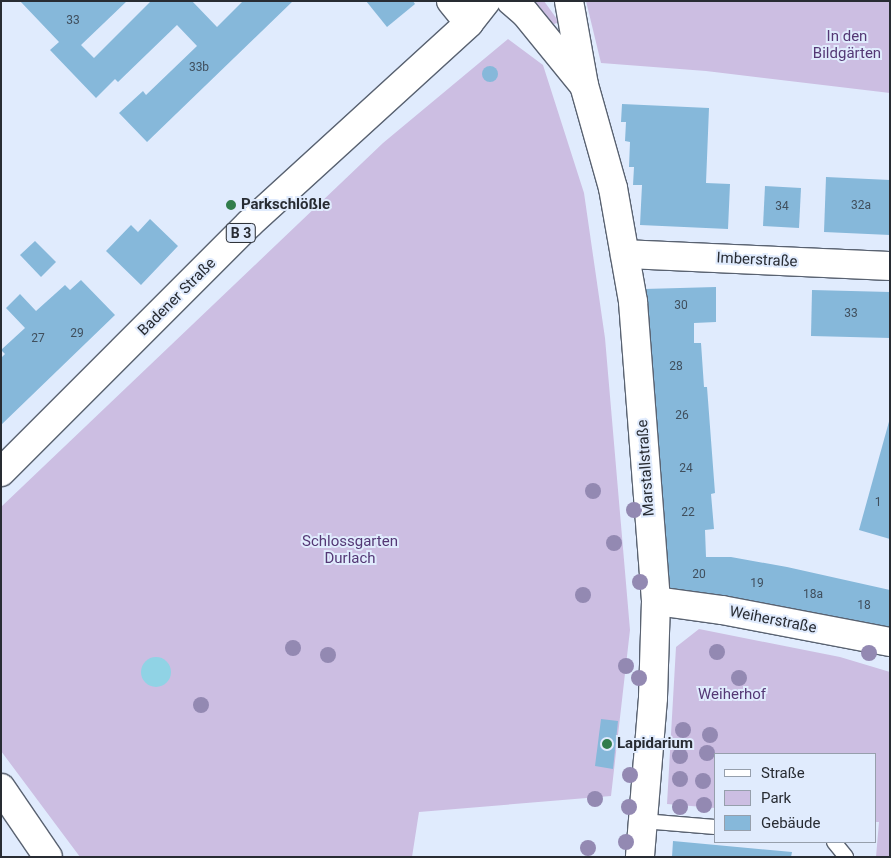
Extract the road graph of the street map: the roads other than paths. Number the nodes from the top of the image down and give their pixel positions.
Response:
1 (451, 1) edge
2 (486, 1) edge
3 (511, 1) edge
4 (568, 8) edge
5 (469, 23) junction
6 (584, 85) junction
7 (625, 254) junction
8 (890, 266) edge
9 (1, 472) edge
10 (656, 600) junction
11 (890, 642) edge
12 (1, 788) edge
13 (643, 821) junction
14 (714, 827) edge
15 (835, 843) edge
16 (48, 857) edge
17 (640, 857) edge
18 (846, 857) edge

1 - 5 street
2 - 5 street, Badener Straße / B 3
3 - 6 street, Marstallstraße
4 - 6 street, Marstallstraße
5 - 9 street, Badener Straße / B 3
6 - 7 street, Marstallstraße
7 - 8 street, Imberstraße
7 - 10 street, Marstallstraße
10 - 11 street, Weiherstraße
10 - 13 street, Marstallstraße
12 - 16 street
13 - 14 lane
13 - 17 street, Marstallstraße
15 - 18 lane

